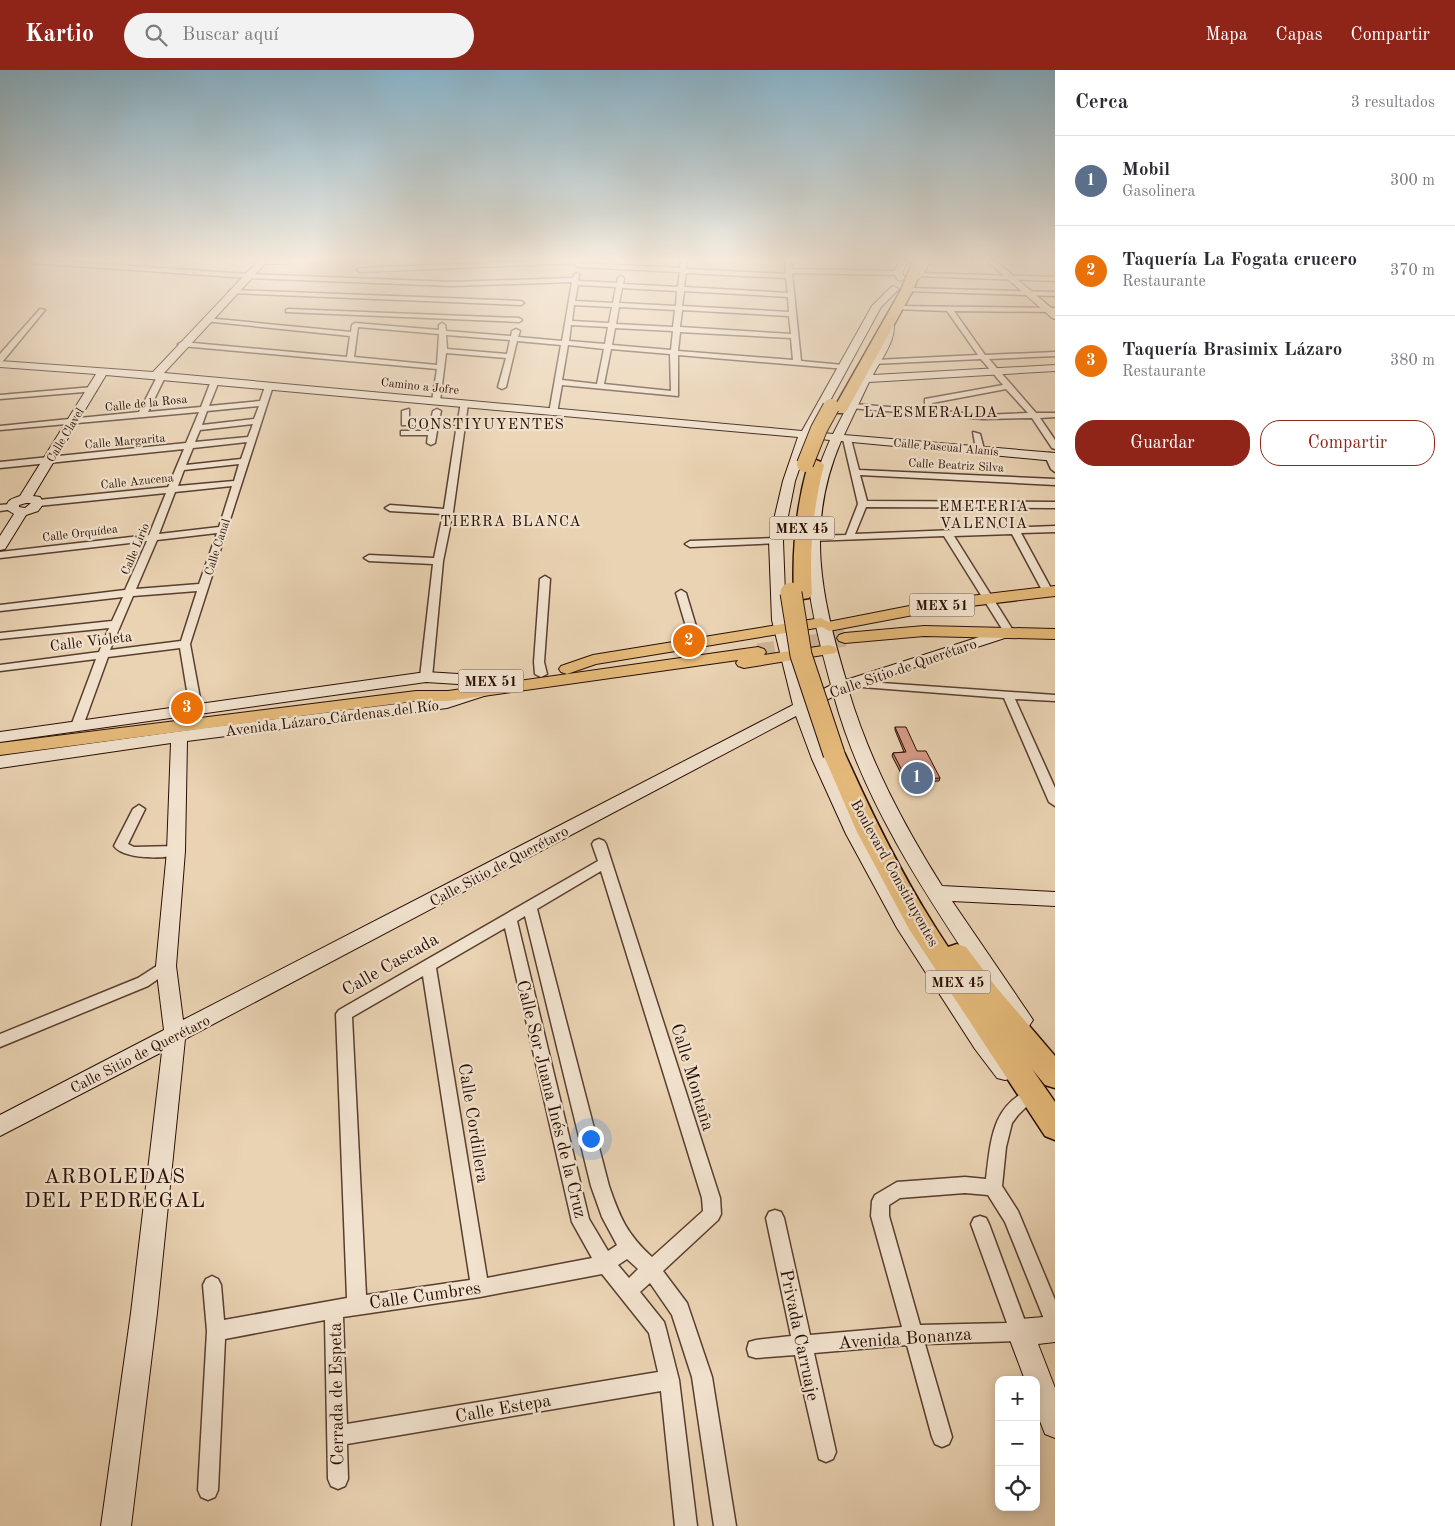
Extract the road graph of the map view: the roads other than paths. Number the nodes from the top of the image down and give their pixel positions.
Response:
1 (26, 329) edge
2 (197, 329) edge
3 (301, 329) edge
4 (355, 329) edge
5 (403, 329) edge
6 (441, 329) edge
7 (517, 329) edge
8 (567, 329) edge
9 (611, 329) edge
10 (676, 329) joint
11 (794, 329) edge
12 (871, 329) edge
13 (891, 329) edge
14 (964, 329) edge
15 (441, 332) junction
16 (354, 334) junction
17 (794, 336) junction
18 (514, 338) junction
19 (565, 343) junction
20 (182, 344) junction
21 (607, 346) junction
22 (442, 352) junction
23 (674, 352) junction
24 (1055, 354) edge
25 (508, 356) junction
26 (983, 357) junction
27 (0, 359) edge
28 (350, 360) junction
29 (797, 363) junction
30 (0, 364) edge
31 (439, 367) junction
32 (1055, 368) edge
33 (859, 370) junction
34 (103, 371) junction
35 (995, 372) junction
36 (159, 375) junction
37 (215, 381) junction
38 (559, 382) junction
39 (269, 386) junction
40 (600, 386) junction
41 (1009, 386) junction
42 (502, 388) dead end
43 (93, 389) junction
44 (0, 396) edge
45 (891, 400) dead end
46 (264, 402) junction
47 (464, 404) junction
48 (436, 406) junction
49 (205, 408) junction
50 (818, 410) junction
51 (892, 410) junction
52 (406, 411) dead end
53 (850, 411) junction
54 (553, 413) junction
55 (929, 413) junction
56 (142, 415) junction
57 (1055, 416) edge
58 (1035, 417) junction
59 (74, 421) junction
60 (258, 421) junction
61 (461, 422) junction
62 (435, 423) junction
63 (0, 428) edge
64 (196, 428) junction
65 (404, 433) dead end
66 (433, 433) junction
67 (976, 434) dead end
68 (805, 435) junction
69 (842, 438) junction
70 (252, 440) junction
71 (432, 444) dead end
72 (188, 447) junction
73 (980, 449) junction
74 (1053, 453) edge
75 (50, 460) junction
76 (245, 461) junction
77 (0, 465) edge
78 (180, 468) junction
79 (1055, 469) edge
80 (856, 472) junction
81 (1055, 482) edge
82 (238, 483) junction
83 (172, 490) junction
84 (38, 503) joint
85 (863, 504) junction
86 (1055, 505) edge
87 (14, 506) edge
88 (390, 508) dead end
89 (448, 512) junction
90 (1055, 516) edge
91 (223, 529) junction
92 (1053, 529) edge
93 (1015, 530) junction
94 (947, 533) junction
95 (153, 537) junction
96 (850, 538) junction
97 (813, 539) junction
98 (776, 541) junction
99 (690, 544) dead end
100 (0, 546) edge
101 (0, 555) edge
102 (369, 558) dead end
103 (438, 561) junction
104 (545, 578) dead end
105 (204, 587) junction
106 (1052, 592) edge
107 (129, 593) junction
108 (681, 593) dead end
109 (989, 598) junction
110 (0, 608) edge
111 (116, 624) junction
112 (825, 625) junction
113 (781, 629) junction
114 (1009, 632) junction
115 (1055, 634) edge
116 (0, 636) edge
117 (845, 638) tunnel mouth
118 (185, 644) junction
119 (696, 644) junction
120 (829, 650) junction
121 (103, 655) junction
122 (787, 657) junction
123 (0, 668) edge
124 (567, 670) junction
125 (541, 674) junction
126 (426, 677) junction
127 (526, 684) junction
128 (846, 685) junction
129 (487, 686) junction
130 (1008, 695) junction
131 (1055, 698) edge
132 (801, 707) junction
133 (196, 709) junction
134 (77, 726) junction
135 (0, 736) edge
136 (179, 737) junction
137 (0, 748) edge
138 (0, 762) edge
139 (1055, 802) edge
140 (139, 808) dead end
141 (877, 832) junction
142 (599, 844) dead end
143 (176, 851) junction
144 (605, 862) junction
145 (937, 893) junction
146 (1055, 899) edge
147 (529, 906) junction
148 (509, 917) junction
149 (428, 964) junction
150 (166, 966) junction
151 (175, 1036) junction
152 (0, 1041) edge
153 (1055, 1067) edge
154 (1055, 1076) edge
155 (1029, 1096) junction
156 (0, 1126) edge
157 (1055, 1127) edge
158 (1055, 1131) edge
159 (993, 1187) junction
160 (775, 1218) dead end
161 (980, 1224) dead end
162 (628, 1247) junction
163 (606, 1264) junction
164 (651, 1269) junction
165 (212, 1285) dead end
166 (480, 1288) junction
167 (628, 1291) junction
168 (357, 1305) junction
169 (334, 1309) junction
170 (1055, 1322) edge
171 (1055, 1329) edge
172 (216, 1331) junction
173 (1020, 1332) junction
174 (914, 1335) junction
175 (802, 1346) junction
176 (756, 1349) dead end
177 (669, 1380) junction
178 (1055, 1424) edge
179 (337, 1436) junction
180 (942, 1438) dead end
181 (826, 1452) dead end
182 (338, 1479) dead end
183 (208, 1490) dead end
184 (116, 1526) edge
185 (686, 1526) edge
186 (725, 1526) edge

1 - 27 street
2 - 20 main road
3 - 16 street
4 - 16 street
5 - 15 street
6 - 15 street
7 - 18 street
8 - 19 street
9 - 21 street
10 - 17 street
10 - 23 street
11 - 17 street
12 - 33 main road
13 - 33 main road
14 - 26 street
15 - 18 street
15 - 22 street
16 - 28 street
17 - 29 street
18 - 19 street
18 - 25 street
19 - 21 street
19 - 38 street
20 - 28 street
20 - 36 main road
21 - 23 street
21 - 40 street
22 - 25 street
22 - 31 street
23 - 29 street
23 - 40 street
24 - 26 street
25 - 42 street
26 - 33 street
26 - 35 street
28 - 31 street
29 - 33 street
30 - 34 main road, Camino a Jofre
31 - 48 street
32 - 35 main road
33 - 35 main road
33 - 50 main road
33 - 53 main road
33 - 141 highway, Boulevard Constituyentes / MEX 45, bridge
34 - 36 main road, Camino a Jofre
34 - 43 main road, Calle Clavel
35 - 41 street
36 - 37 main road, Camino a Jofre
36 - 56 street
37 - 39 main road, Camino a Jofre
37 - 49 street, Calle Lirio
38 - 40 street
38 - 54 street
39 - 46 street, Calle Canal
39 - 48 main road, Camino a Jofre
41 - 55 street
41 - 58 street
43 - 44 street
43 - 59 main road, Calle Clavel
45 - 51 street
46 - 49 street, Calle de la Rosa
46 - 60 street, Calle Canal
47 - 48 main road, Camino a Jofre
47 - 54 main road, Camino a Jofre
47 - 61 street
48 - 62 street
49 - 56 street, Calle de la Rosa
49 - 64 street, Calle Lirio
50 - 53 main road
50 - 68 main road
51 - 53 street
51 - 55 street
52 - 62 street
53 - 69 main road
54 - 68 main road, Camino a Jofre
55 - 58 street
56 - 59 street, Calle de la Rosa
57 - 58 street
58 - 74 street
59 - 63 street, Calle de la Rosa
59 - 75 main road, Calle Clavel
60 - 64 street
60 - 70 street, Calle Canal
61 - 62 street
61 - 89 street
62 - 66 street
64 - 72 street, Calle Lirio
65 - 66 street
66 - 71 street
67 - 73 street
68 - 69 main road, Camino a Jofre
68 - 98 main road
69 - 73 main road, Calle Pascual Alanís
69 - 80 street
69 - 97 main road
70 - 72 street, Calle Margarita
70 - 76 street, Calle Canal
72 - 75 street, Calle Margarita
72 - 78 street, Calle Lirio
73 - 74 main road, Calle Pascual Alanís
74 - 79 street
75 - 77 street, Calle Margarita
75 - 87 main road, Calle Clavel
76 - 78 street
76 - 82 street, Calle Canal
78 - 83 street, Calle Lirio
80 - 81 street, Calle Beatriz Silva
80 - 85 street
82 - 83 street, Calle Azucena
82 - 91 street, Calle Canal
83 - 84 street, Calle Azucena
83 - 95 street, Calle Lirio
84 - 87 main road
85 - 86 street
85 - 96 street
87 - 100 main road, Calle Clavel
88 - 89 street
89 - 103 street
90 - 92 street
91 - 95 street, Calle Orquídea
91 - 105 street, Calle Canal
92 - 93 street
93 - 94 street
93 - 106 street
94 - 96 street
94 - 109 street
95 - 101 street, Calle Orquídea
95 - 107 street, Calle Lirio
96 - 97 street
97 - 112 main road
98 - 99 street
98 - 113 main road
102 - 103 street
103 - 126 street
104 - 125 street
105 - 107 street
105 - 118 street, Calle Canal
106 - 109 main road, MEX 51
107 - 110 street
107 - 111 street, Calle Lirio
108 - 119 street
109 - 112 main road, MEX 51
109 - 114 street
111 - 116 street
111 - 121 street, Calle Lirio
112 - 113 main road
112 - 120 main road
113 - 119 main road
113 - 122 main road
114 - 115 main road, MEX 51
114 - 117 main road, MEX 51
114 - 128 main road, Calle Sitio de Querétaro
118 - 121 street, Calle Violeta
118 - 133 street, Calle Canal
119 - 124 main road
120 - 122 main road
120 - 128 main road
121 - 123 street, Calle Violeta
121 - 134 street, Calle Lirio
122 - 127 main road
122 - 132 main road
124 - 125 main road, Avenida Lázaro Cárdenas del Río / MEX 51
124 - 127 main road, Avenida Lázaro Cárdenas del Río / MEX 51
125 - 129 main road, Avenida Lázaro Cárdenas del Río / MEX 51
126 - 129 main road, Avenida Lázaro Cárdenas del Río
126 - 133 main road, Avenida Lázaro Cárdenas del Río
127 - 129 main road, Avenida Lázaro Cárdenas del Río / MEX 51
128 - 130 street
128 - 132 main road, Calle Sitio de Querétaro
128 - 145 main road
129 - 136 main road, Avenida Lázaro Cárdenas del Río
129 - 137 main road, Avenida Lázaro Cárdenas del Río / MEX 51
130 - 131 street
130 - 139 street
132 - 151 main road, Calle Sitio de Querétaro
132 - 155 main road
133 - 134 main road, Avenida Lázaro Cárdenas del Río
134 - 135 main road, Avenida Lázaro Cárdenas del Río
136 - 138 main road, Avenida Lázaro Cárdenas del Río
136 - 143 main road
140 - 143 street
141 - 154 highway, Boulevard Constituyentes / MEX 45
141 - 155 highway, Boulevard Constituyentes / MEX 45
142 - 144 street, Calle Montaña
143 - 150 main road
144 - 147 street, Calle Cascada
144 - 164 street, Calle Montaña
145 - 146 main road
145 - 153 main road
147 - 148 street, Calle Cascada
147 - 162 street, Calle Sor Juana Inés de la Cruz
148 - 149 street, Calle Cascada
148 - 163 street, Calle Sor Juana Inés de la Cruz
149 - 166 street, Calle Cordillera
149 - 168 street, Calle Cascada
150 - 151 main road
150 - 152 street
151 - 156 main road, Calle Sitio de Querétaro
151 - 184 main road
155 - 157 highway, Boulevard Constituyentes / MEX 45
155 - 158 main road
155 - 159 street
159 - 170 street
159 - 174 street
160 - 175 street, Privada Carruaje
161 - 173 street
162 - 163 street, Calle Cumbres
162 - 164 street, Calle Sor Juana Inés de la Cruz
163 - 166 street, Calle Cumbres
163 - 167 street, Calle Sor Juana Inés de la Cruz
164 - 167 street, Calle Montaña
164 - 186 street, Calle Sor Juana Inés de la Cruz
165 - 172 street
166 - 168 street, Calle Cumbres
167 - 177 street, Calle Sor Juana Inés de la Cruz
168 - 169 street, Calle Cumbres
169 - 172 street, Calle Cumbres
169 - 179 street, Cerrada de Espeta
171 - 173 main road, Avenida Bonanza
172 - 183 street
173 - 174 street, Avenida Bonanza
173 - 178 main road
174 - 175 street, Avenida Bonanza
174 - 180 street
175 - 176 street, Avenida Bonanza
175 - 181 street, Privada Carruaje
177 - 179 street, Calle Estepa
177 - 185 street, Calle Sor Juana Inés de la Cruz
179 - 182 street, Cerrada de Espeta

